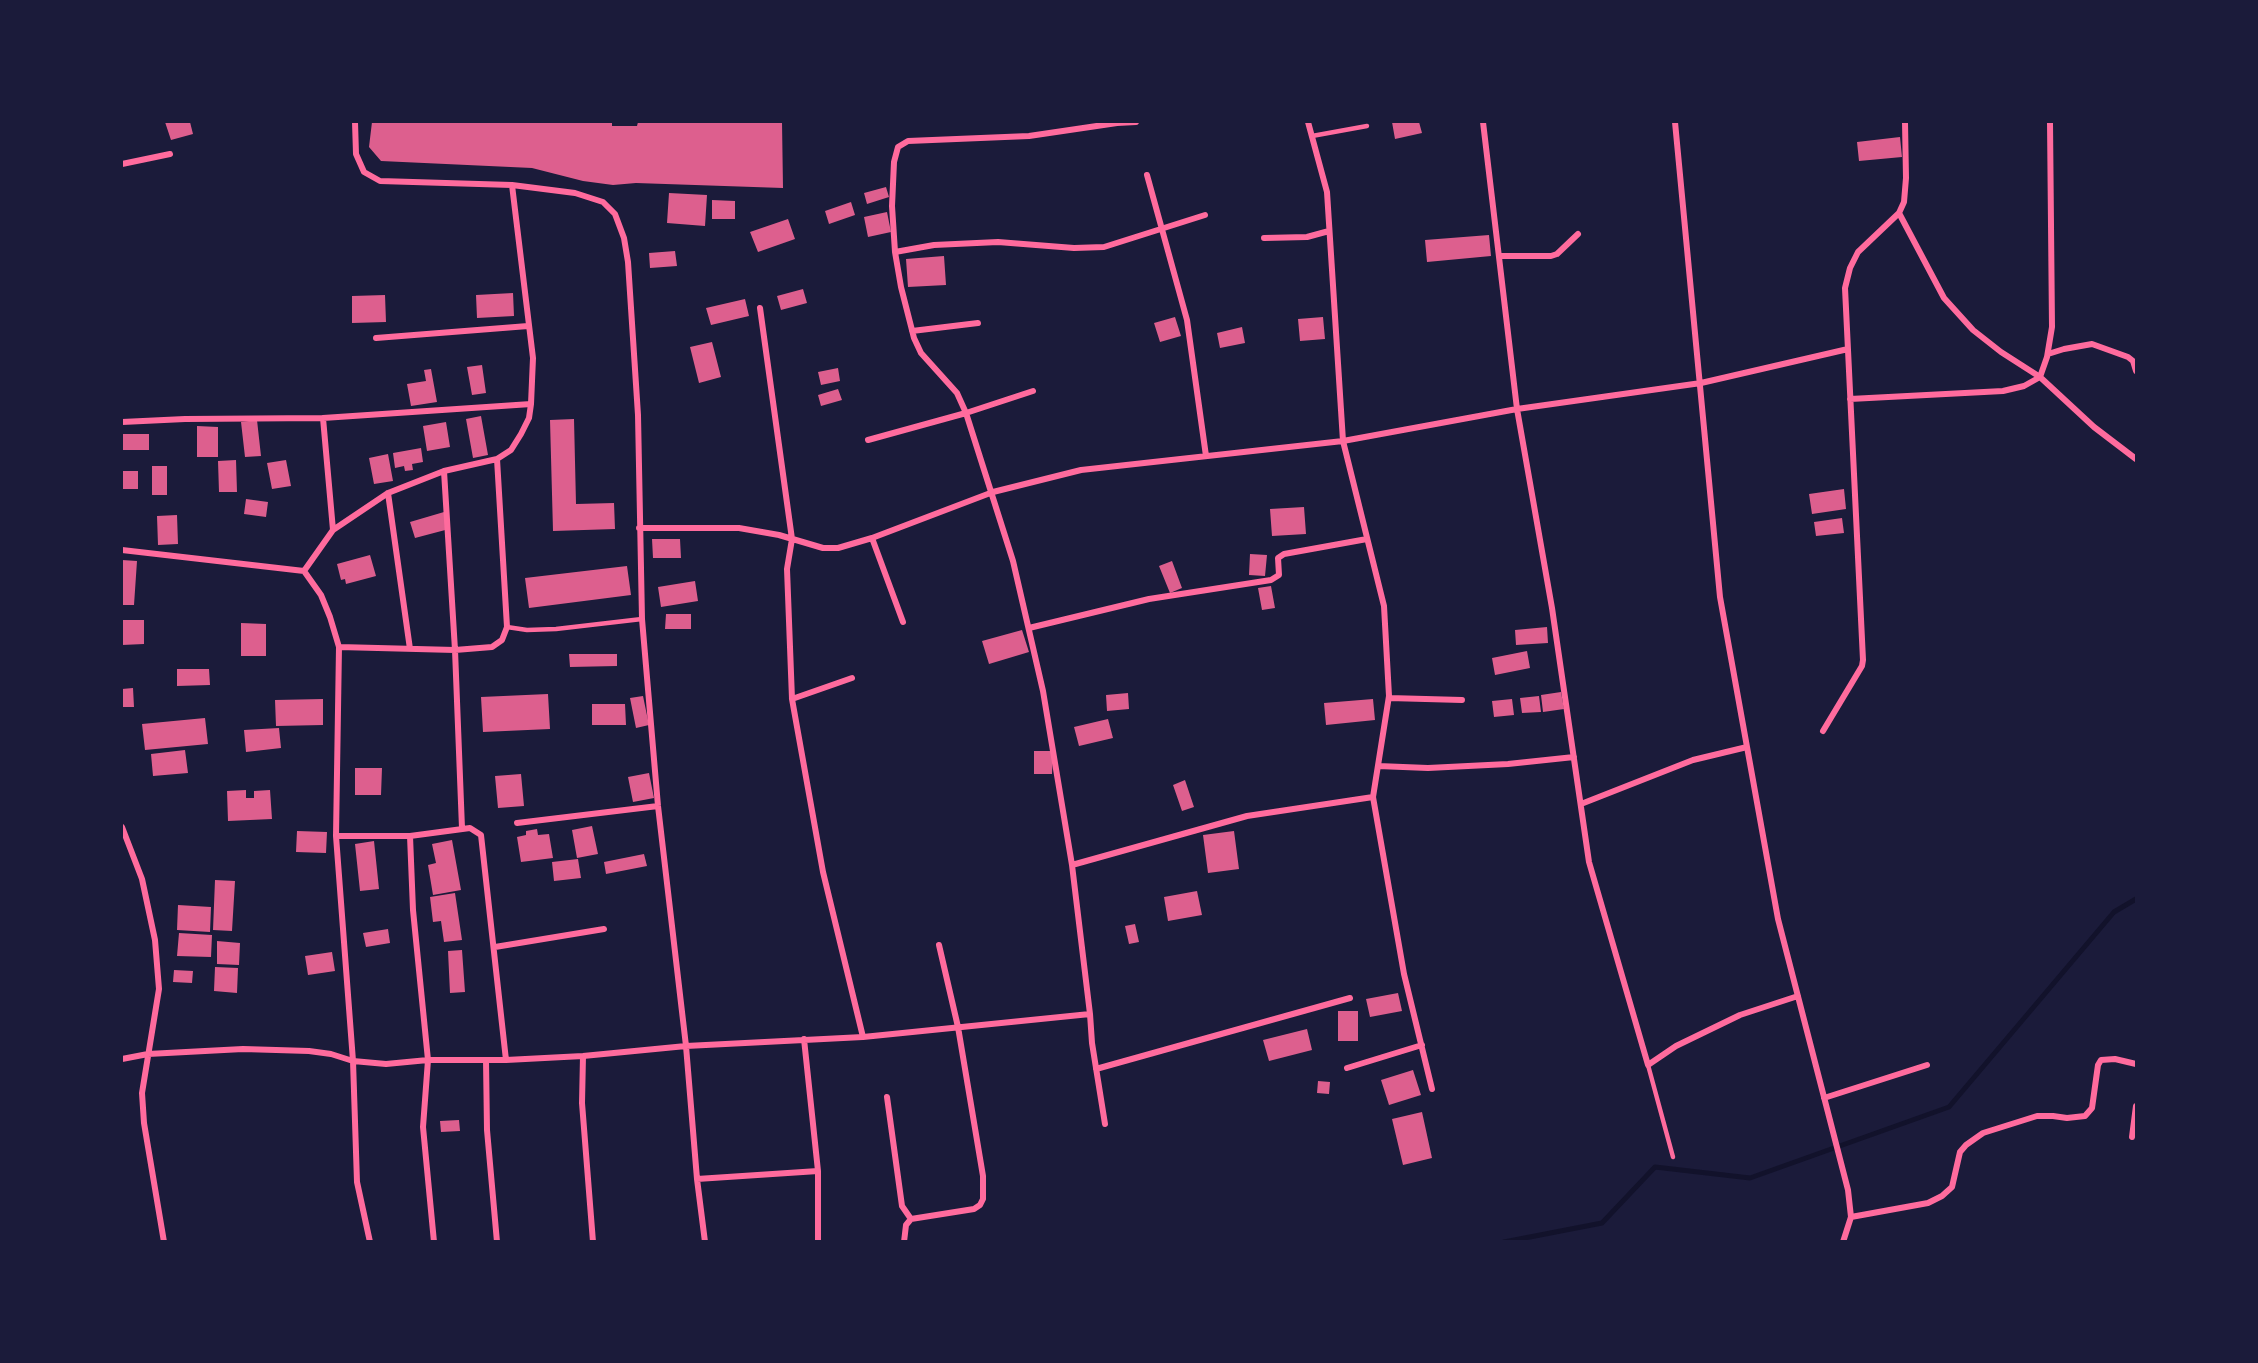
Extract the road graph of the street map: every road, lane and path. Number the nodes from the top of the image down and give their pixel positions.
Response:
1 (355, 122) edge
2 (1117, 122) edge
3 (1136, 122) edge
4 (1308, 122) edge
5 (1483, 122) edge
6 (1675, 122) edge
7 (1905, 122) edge
8 (2050, 122) edge
9 (1367, 126) dead end
10 (1312, 136) junction
11 (170, 154) dead end
12 (122, 165) edge
13 (1147, 175) dead end
14 (512, 185) junction
15 (1899, 213) junction
16 (1205, 215) dead end
17 (1162, 230) junction
18 (1329, 231) junction
19 (1578, 234) dead end
20 (1264, 237) dead end
21 (895, 252) junction
22 (1499, 256) junction
23 (760, 308) dead end
24 (978, 323) dead end
25 (528, 326) junction
26 (912, 331) junction
27 (376, 339) dead end
28 (1848, 349) junction
29 (2048, 354) junction
30 (2136, 371) edge
31 (2040, 377) junction
32 (1701, 383) junction
33 (1033, 391) dead end
34 (1850, 399) junction
35 (531, 405) junction
36 (1517, 409) junction
37 (966, 413) junction
38 (322, 418) junction
39 (122, 422) edge
40 (868, 440) dead end
41 (1343, 441) junction
42 (1206, 456) junction
43 (497, 459) junction
44 (2136, 459) edge
45 (444, 471) junction
46 (993, 492) junction
47 (388, 494) junction
48 (639, 528) junction
49 (333, 530) junction
50 (872, 538) junction
51 (792, 539) junction
52 (1367, 539) junction
53 (122, 550) edge
54 (304, 571) junction
55 (642, 619) junction
56 (903, 622) dead end
57 (507, 627) junction
58 (1029, 628) junction
59 (339, 647) junction
60 (410, 649) junction
61 (455, 650) junction
62 (852, 678) dead end
63 (1389, 698) junction
64 (792, 699) junction
65 (1462, 700) dead end
66 (1823, 731) dead end
67 (1747, 747) junction
68 (1574, 757) junction
69 (1378, 766) junction
70 (1373, 796) junction
71 (1581, 804) junction
72 (658, 806) junction
73 (517, 823) dead end
74 (122, 826) edge
75 (462, 828) junction
76 (336, 836) junction
77 (410, 836) junction
78 (1072, 865) junction
79 (604, 929) dead end
80 (939, 945) dead end
81 (495, 947) junction
82 (1798, 996) junction
83 (1350, 998) dead end
84 (1090, 1014) junction
85 (958, 1027) junction
86 (863, 1037) junction
87 (804, 1039) junction
88 (1422, 1045) junction
89 (686, 1046) junction
90 (148, 1054) junction
91 (584, 1056) junction
92 (122, 1059) edge
93 (428, 1060) junction
94 (486, 1060) junction
95 (506, 1060) junction
96 (353, 1061) junction
97 (2136, 1064) edge
98 (1648, 1065) junction
99 (1928, 1065) dead end
100 (1347, 1068) dead end
101 (1096, 1069) junction
102 (1432, 1089) dead end
103 (887, 1097) dead end
104 (1824, 1098) junction
105 (2136, 1106) edge
106 (1105, 1124) dead end
107 (2132, 1137) dead end
108 (1673, 1157) dead end
109 (819, 1171) junction
110 (697, 1179) junction
111 (1851, 1216) junction
112 (910, 1219) junction
113 (164, 1242) edge
114 (370, 1242) edge
115 (434, 1242) edge
116 (497, 1242) edge
117 (593, 1242) edge
118 (705, 1242) edge
119 (818, 1242) edge
120 (904, 1242) edge
121 (1843, 1242) edge

1 - 14 street
2 - 3 street
2 - 21 street
4 - 10 street
5 - 22 street
6 - 32 street
7 - 15 street
8 - 29 street
9 - 10 lane
10 - 18 street
11 - 12 street
13 - 17 street
14 - 25 street
14 - 48 street
15 - 28 street
15 - 31 street
16 - 17 street
17 - 21 street
17 - 42 street
18 - 20 street
18 - 41 street
19 - 22 street
21 - 26 street
22 - 36 street
23 - 51 street
24 - 26 street
25 - 27 street
25 - 35 street
26 - 37 street
28 - 32 street
28 - 34 street
29 - 30 street
29 - 31 street
31 - 34 street
31 - 44 street
32 - 36 street
32 - 67 street
33 - 37 street
34 - 66 street
35 - 38 street
35 - 43 street
36 - 41 street
36 - 68 street
37 - 40 street
37 - 46 street
38 - 39 street
38 - 49 street
41 - 42 street
41 - 52 street
42 - 46 street
43 - 45 street
43 - 57 street
45 - 47 street
45 - 61 street
46 - 50 street
46 - 58 street
47 - 49 street
47 - 60 street
48 - 51 street
48 - 55 street
49 - 54 street
50 - 51 street
50 - 56 street
51 - 64 street
52 - 58 street
52 - 63 street
53 - 54 street
54 - 59 street
55 - 57 lane
55 - 72 street
57 - 61 street
58 - 78 street
59 - 60 street
59 - 76 street
60 - 61 street
61 - 75 street
62 - 64 street
63 - 65 street
63 - 69 street
64 - 86 street
67 - 71 street
67 - 82 street
68 - 69 street
68 - 71 street
69 - 70 street
70 - 78 street
70 - 88 street
71 - 98 street
72 - 73 street
72 - 89 street
74 - 90 street
75 - 77 street
75 - 81 street
76 - 77 street
76 - 96 street
77 - 93 street
78 - 84 street
79 - 81 street
80 - 85 street
81 - 95 street
82 - 98 street
82 - 104 street
83 - 101 street
84 - 85 street
84 - 101 street
85 - 86 street
85 - 112 street
86 - 87 street
87 - 89 street
87 - 109 street
88 - 100 street
88 - 102 street
89 - 91 street
89 - 110 street
90 - 92 street
90 - 96 street
90 - 113 street
91 - 95 street
91 - 117 street
93 - 94 street
93 - 96 street
93 - 115 street
94 - 95 street
94 - 116 street
96 - 114 street
97 - 111 street
98 - 108 lane
99 - 104 street
101 - 106 street
103 - 112 street
104 - 111 street
105 - 107 street
109 - 110 street
109 - 119 street
110 - 118 street
111 - 121 street
112 - 120 street

